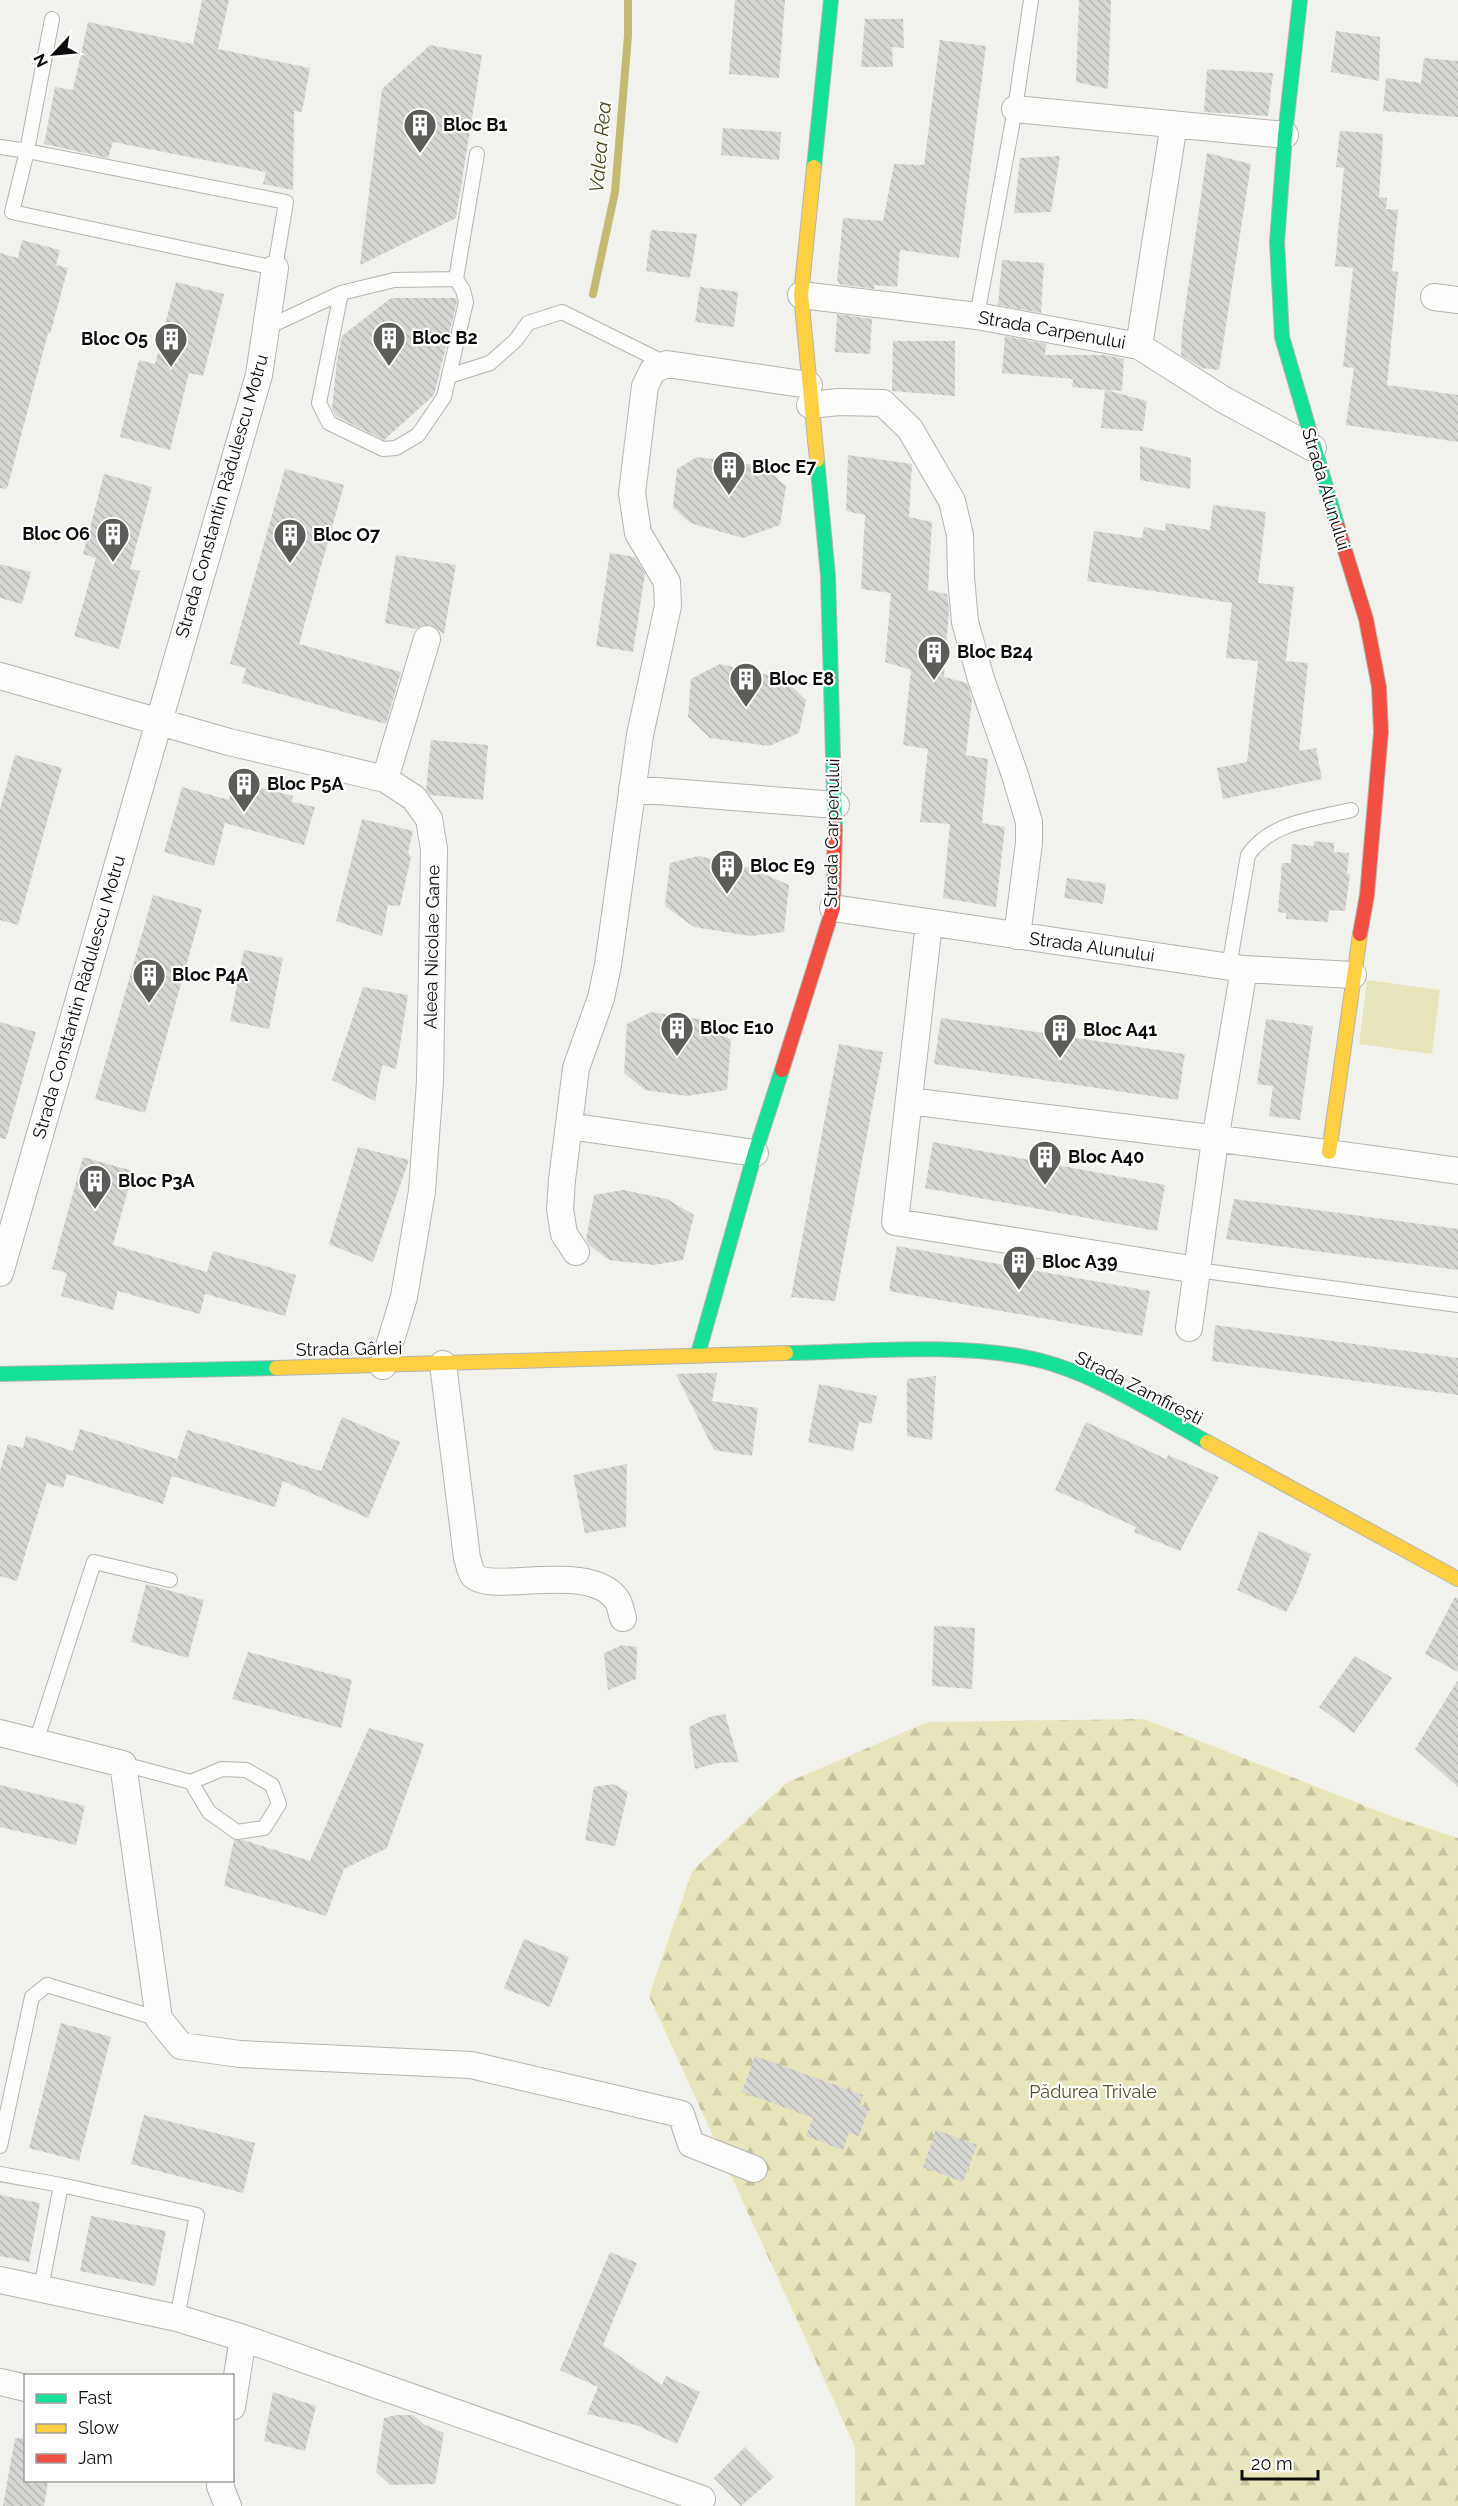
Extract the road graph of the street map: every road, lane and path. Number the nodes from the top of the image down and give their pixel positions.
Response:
1 (831, 0) edge
2 (1031, 0) edge
3 (1300, 0) edge
4 (52, 19) dead end
5 (1015, 109) junction
6 (1174, 124) junction
7 (1285, 135) junction
8 (0, 147) edge
9 (27, 151) junction
10 (477, 154) dead end
11 (275, 268) junction
12 (456, 279) junction
13 (341, 293) junction
14 (801, 295) junction
15 (977, 316) junction
16 (266, 328) junction
17 (1139, 346) junction
18 (667, 364) junction
19 (449, 376) junction
20 (809, 395) junction
21 (1313, 448) junction
22 (427, 639) dead end
23 (0, 676) edge
24 (158, 721) junction
25 (385, 779) junction
26 (632, 789) junction
27 (836, 805) junction
28 (1351, 810) dead end
29 (833, 909) junction
30 (929, 923) junction
31 (1017, 936) junction
32 (1237, 968) junction
33 (1353, 975) junction
34 (909, 1101) junction
35 (569, 1126) junction
36 (1215, 1140) junction
37 (1329, 1152) junction
38 (755, 1153) junction
39 (1458, 1171) edge
40 (576, 1252) dead end
41 (1197, 1270) junction
42 (0, 1273) edge
43 (1458, 1305) edge
44 (1189, 1328) dead end
45 (698, 1354) junction
46 (442, 1364) junction
47 (383, 1366) junction
48 (0, 1374) edge
49 (1458, 1579) edge
50 (170, 1580) dead end
51 (623, 1618) dead end
52 (0, 1733) edge
53 (36, 1742) junction
54 (123, 1764) junction
55 (191, 1782) junction
56 (159, 2019) junction
57 (0, 2146) edge
58 (754, 2169) dead end
59 (0, 2174) edge
60 (62, 2185) junction
61 (0, 2280) edge
62 (41, 2288) junction
63 (177, 2318) junction
64 (243, 2338) junction
65 (0, 2382) edge
66 (24, 2388) edge
67 (234, 2394) edge
68 (221, 2482) edge
69 (702, 2499) dead end
70 (228, 2506) edge

1 - 14 street, Strada Carpenului
2 - 5 lane
3 - 7 street, Strada Alunului
4 - 9 lane
5 - 6 street
5 - 15 lane
6 - 7 street
6 - 17 street
7 - 21 street, Strada Alunului
8 - 9 lane
9 - 11 lane
9 - 11 lane
10 - 12 lane
11 - 16 street, Strada Constantin Rădulescu Motru
12 - 13 lane
12 - 19 lane
13 - 16 lane
13 - 19 lane
14 - 15 street, Strada Carpenului
14 - 20 street, Strada Carpenului
15 - 17 street, Strada Carpenului
16 - 24 street, Strada Constantin Rădulescu Motru
17 - 21 street, Strada Carpenului
18 - 19 lane
18 - 20 street
18 - 26 street
20 - 27 street, Strada Carpenului
20 - 31 street
21 - 33 street, Strada Alunului
22 - 25 street
23 - 24 street
24 - 25 street, Aleea Nicolae Gane
24 - 42 street, Strada Constantin Rădulescu Motru
25 - 47 street, Aleea Nicolae Gane
26 - 27 street
26 - 35 street
27 - 29 street, Strada Carpenului
28 - 32 lane
29 - 30 street, Strada Alunului
29 - 38 street, Strada Carpenului
30 - 31 street, Strada Alunului
30 - 34 street
31 - 32 street, Strada Alunului
32 - 33 street, Strada Alunului
32 - 36 street
33 - 37 street, Strada Alunului
34 - 36 street
34 - 41 street
35 - 38 street
35 - 40 street
36 - 37 street
36 - 41 street
37 - 39 street
38 - 45 street, Strada Carpenului
41 - 43 lane
41 - 44 street
45 - 46 street, Strada Gârlei
45 - 49 street, Strada Zamfirești
46 - 47 street, Strada Gârlei
46 - 51 street
47 - 48 street, Strada Gârlei
50 - 53 lane
52 - 53 street
53 - 54 street
54 - 55 lane
54 - 56 street
55 - 55 lane
56 - 57 lane
56 - 58 street
59 - 60 lane
60 - 62 lane
60 - 63 lane
61 - 62 street
62 - 63 street
63 - 64 street
64 - 67 street
64 - 69 street
65 - 66 street
68 - 70 street

